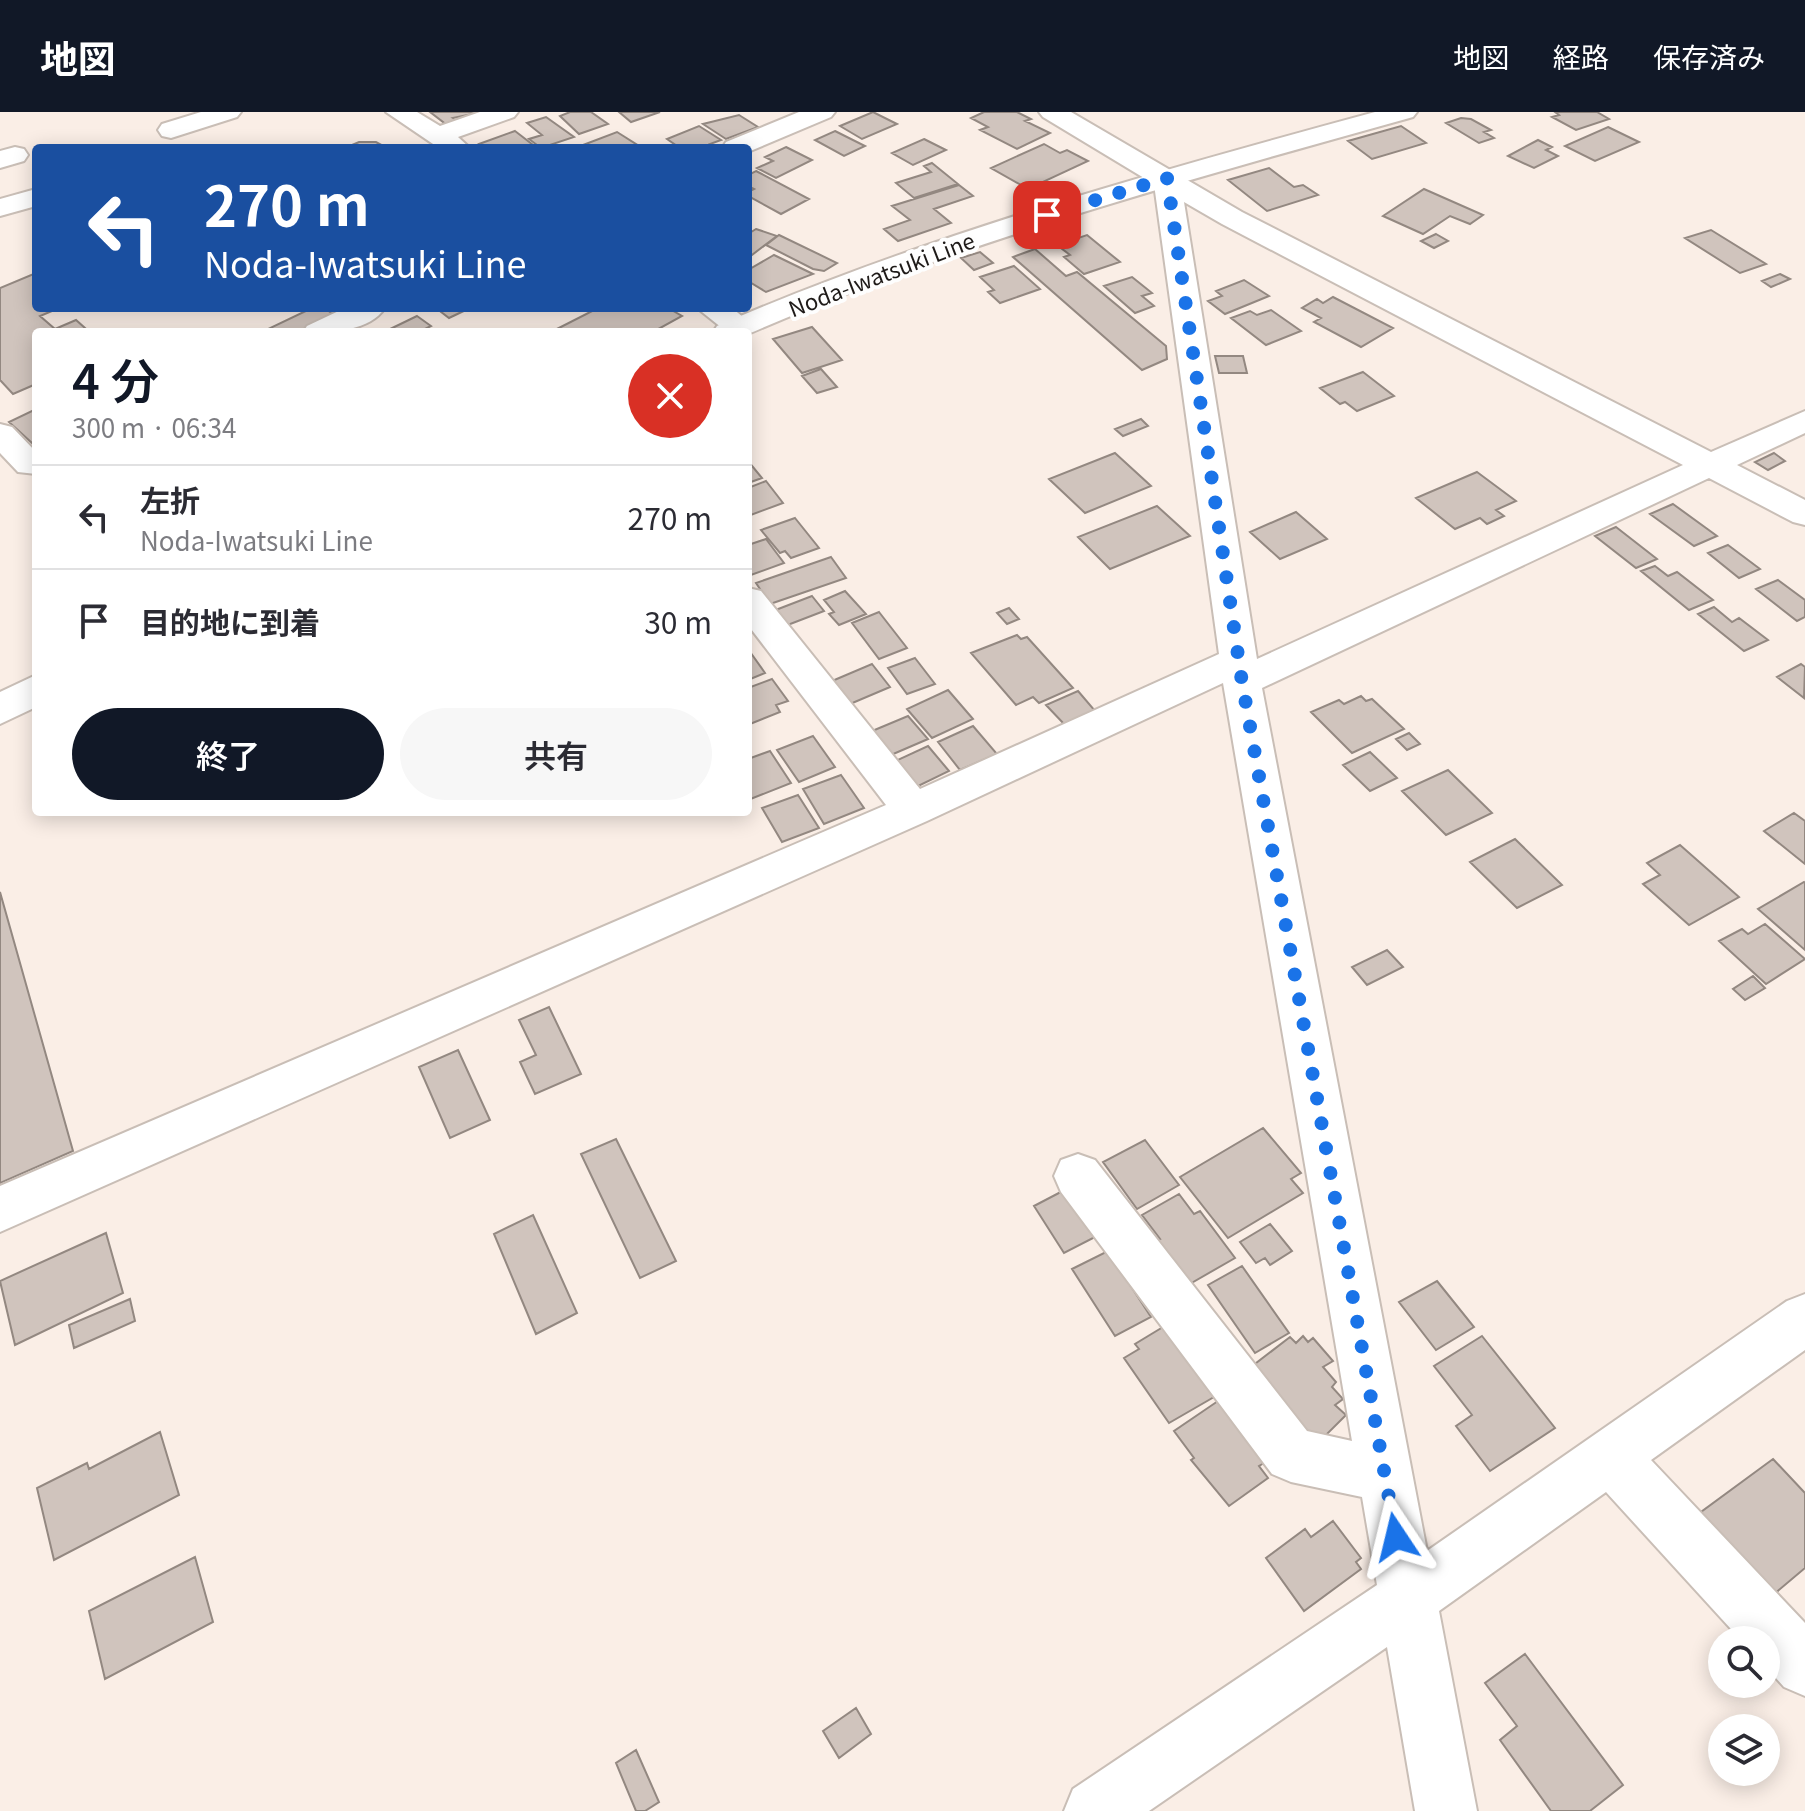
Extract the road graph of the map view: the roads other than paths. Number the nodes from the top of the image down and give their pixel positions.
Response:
1 (228, 112) edge
2 (399, 112) edge
3 (505, 112) edge
4 (822, 112) edge
5 (1404, 112) edge
6 (1066, 117) edge
7 (171, 130) dead end
8 (447, 142) edge
9 (745, 144) edge
10 (1167, 178) junction
11 (32, 198) edge
12 (0, 208) edge
13 (361, 312) edge
14 (716, 312) edge
15 (327, 328) edge
16 (733, 328) edge
17 (736, 328) edge
18 (1805, 421) edge
19 (0, 434) edge
20 (32, 462) edge
21 (32, 463) edge
22 (1708, 464) junction
23 (0, 479) edge
24 (1805, 514) edge
25 (752, 605) edge
26 (1241, 671) junction
27 (32, 691) edge
28 (0, 710) edge
29 (913, 810) junction
30 (1078, 1176) dead end
31 (0, 1209) edge
32 (1805, 1319) edge
33 (1610, 1456) junction
34 (1385, 1475) junction
35 (1407, 1599) junction
36 (1805, 1666) edge
37 (1446, 1810) edge
38 (1095, 1811) edge

1 - 7 street
2 - 8 street
3 - 8 street
4 - 9 street
5 - 10 street, Noda-Iwatsuki Line
6 - 10 street
10 - 17 street, Noda-Iwatsuki Line
10 - 22 street
10 - 26 street
11 - 12 street
13 - 15 street
14 - 16 street
18 - 22 street
19 - 20 street
21 - 23 street
22 - 24 street
22 - 26 street
25 - 29 street
26 - 29 street
26 - 34 street
27 - 28 street
29 - 31 street
30 - 34 street
32 - 33 street
33 - 35 street
33 - 36 street
34 - 35 street
35 - 37 street
35 - 38 street

